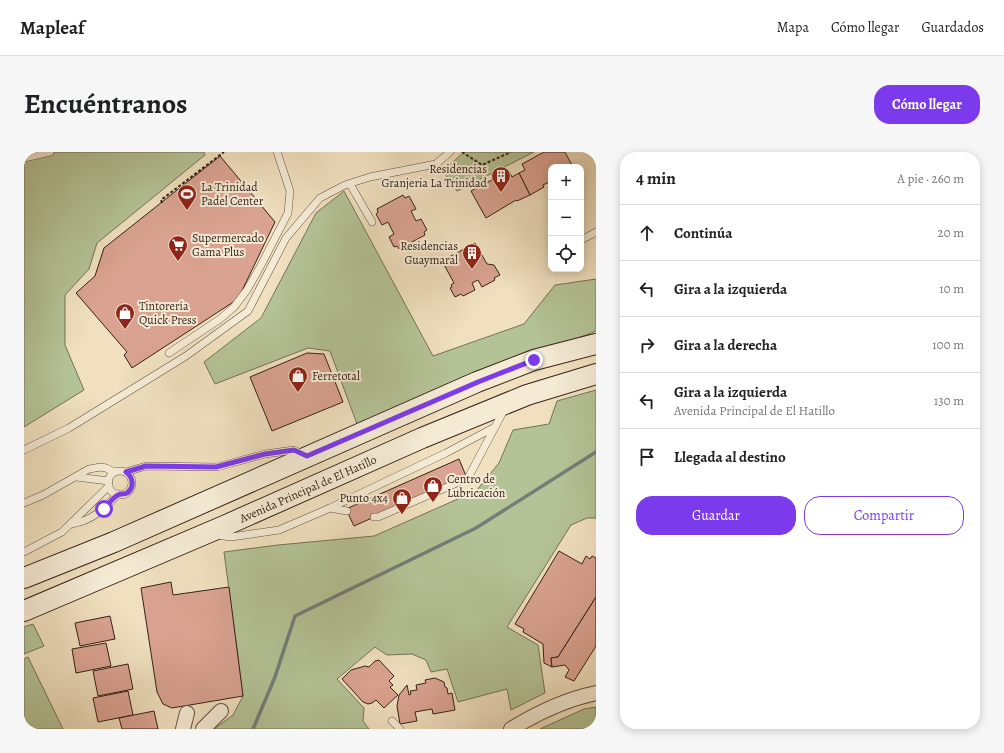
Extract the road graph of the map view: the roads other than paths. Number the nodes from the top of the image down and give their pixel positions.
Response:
1 (50, 152) edge
2 (277, 152) edge
3 (450, 152) edge
4 (24, 158) edge
5 (350, 184) junction
6 (372, 222) dead end
7 (596, 232) edge
8 (584, 238) edge
9 (596, 344) edge
10 (169, 353) dead end
11 (596, 374) edge
12 (508, 403) junction
13 (495, 427) junction
14 (24, 450) edge
15 (307, 456) junction
16 (114, 472) junction
17 (126, 472) junction
18 (76, 477) junction
19 (109, 484) junction
20 (118, 494) junction
21 (24, 503) edge
22 (330, 508) junction
23 (347, 511) dead end
24 (374, 517) dead end
25 (71, 524) junction
26 (207, 534) junction
27 (24, 552) edge
28 (24, 578) edge
29 (24, 611) edge
30 (596, 693) edge
31 (221, 710) dead end
32 (187, 713) dead end
33 (392, 720) dead end
34 (183, 729) edge
35 (203, 729) edge
36 (400, 729) edge
37 (511, 729) edge

1 - 4 lane
2 - 10 lane
3 - 5 lane
5 - 6 lane
5 - 14 lane
7 - 8 lane
9 - 15 main road
11 - 12 main road, Avenida Principal de El Hatillo
12 - 13 lane
12 - 26 main road, Avenida Principal de El Hatillo
13 - 22 lane
13 - 24 lane
15 - 17 lane
15 - 28 main road
16 - 17 lane
16 - 18 lane
16 - 19 lane
17 - 20 lane
18 - 19 lane
18 - 21 lane
19 - 20 lane
19 - 25 lane
20 - 25 lane
22 - 23 lane
22 - 26 lane
25 - 27 lane
26 - 29 main road, Avenida Principal de El Hatillo
30 - 37 street
31 - 35 street
32 - 34 street
33 - 36 lane

